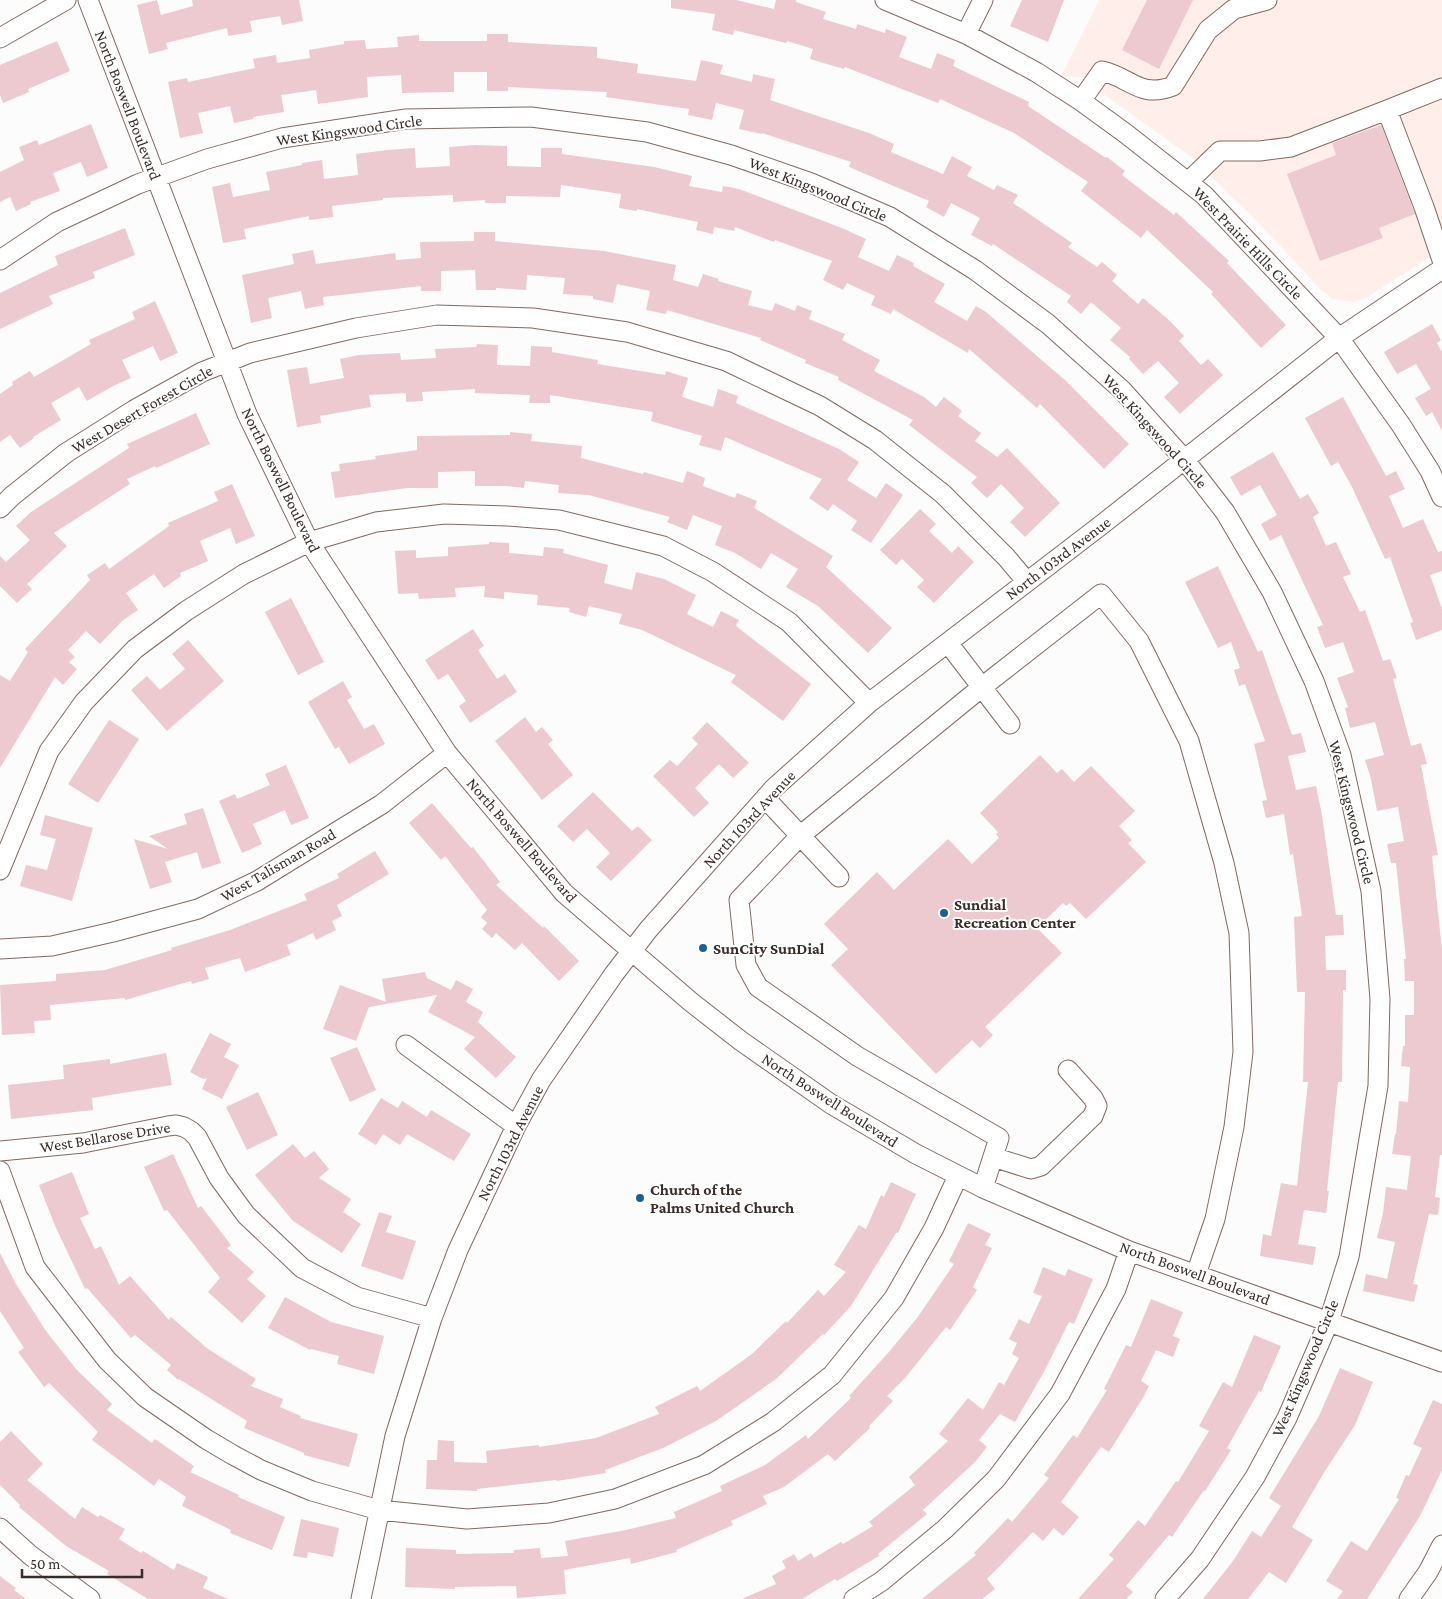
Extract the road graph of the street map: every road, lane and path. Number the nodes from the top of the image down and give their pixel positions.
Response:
1 (66, 0) edge
2 (88, 0) edge
3 (885, 0) edge
4 (983, 0) edge
5 (1268, 0) edge
6 (966, 34) junction
7 (0, 38) edge
8 (1442, 88) edge
9 (1081, 102) junction
10 (1387, 110) junction
11 (156, 176) junction
12 (1188, 182) junction
13 (0, 260) edge
14 (1442, 260) edge
15 (1442, 269) edge
16 (1339, 338) junction
17 (227, 362) junction
18 (1184, 459) junction
19 (1442, 497) edge
20 (0, 508) edge
21 (309, 542) junction
22 (1027, 582) junction
23 (948, 643) junction
24 (982, 687) junction
25 (869, 703) junction
26 (1010, 724) dead end
27 (447, 753) junction
28 (765, 798) junction
29 (801, 835) junction
30 (0, 870) edge
31 (839, 877) dead end
32 (0, 949) edge
33 (632, 952) junction
34 (406, 1046) dead end
35 (1068, 1070) dead end
36 (516, 1126) junction
37 (0, 1151) edge
38 (993, 1157) junction
39 (0, 1171) edge
40 (958, 1176) junction
41 (982, 1188) junction
42 (1130, 1251) junction
43 (1196, 1274) junction
44 (432, 1318) junction
45 (1329, 1321) junction
46 (1442, 1362) edge
47 (379, 1510) junction
48 (0, 1528) edge
49 (1442, 1545) edge
50 (90, 1599) edge
51 (362, 1599) edge
52 (854, 1599) edge
53 (1165, 1599) edge
54 (1409, 1599) edge

1 - 7 street
2 - 11 street, North Boswell Boulevard
3 - 6 street, West Prairie Hills Circle
4 - 6 street
5 - 9 street
6 - 9 street, West Prairie Hills Circle
8 - 10 street
9 - 12 street, West Prairie Hills Circle
10 - 12 street
10 - 14 street
11 - 13 street, West Kingswood Circle
11 - 17 street, North Boswell Boulevard
11 - 18 street, West Kingswood Circle
12 - 16 street, West Prairie Hills Circle
15 - 16 street, North 103rd Avenue
16 - 18 street, North 103rd Avenue
16 - 19 street, West Prairie Hills Circle
17 - 20 street, West Desert Forest Circle
17 - 21 street, North Boswell Boulevard
17 - 22 street, West Desert Forest Circle
18 - 22 street, North 103rd Avenue
18 - 45 street, West Kingswood Circle
21 - 25 street
21 - 27 street, North Boswell Boulevard
21 - 30 street
22 - 23 street, North 103rd Avenue
23 - 24 street
23 - 25 street, North 103rd Avenue
24 - 26 street
24 - 29 street
24 - 43 street
25 - 28 street, North 103rd Avenue
27 - 32 street, West Talisman Road
27 - 33 street, North Boswell Boulevard
28 - 29 street
28 - 33 street, North 103rd Avenue
29 - 31 street
29 - 38 street
33 - 36 street, North 103rd Avenue
33 - 40 street, North Boswell Boulevard
34 - 36 street
35 - 38 street
36 - 44 street, North 103rd Avenue
37 - 44 street, West Bellarose Drive
38 - 41 street
39 - 47 street
40 - 41 street, North Boswell Boulevard
40 - 47 street
41 - 42 street, North Boswell Boulevard
42 - 43 street, North Boswell Boulevard
42 - 52 street
43 - 45 street, North Boswell Boulevard
44 - 47 street, North 103rd Avenue
45 - 46 street, North Boswell Boulevard
45 - 53 street, West Kingswood Circle
47 - 51 street, North 103rd Avenue
48 - 50 street
49 - 54 street

